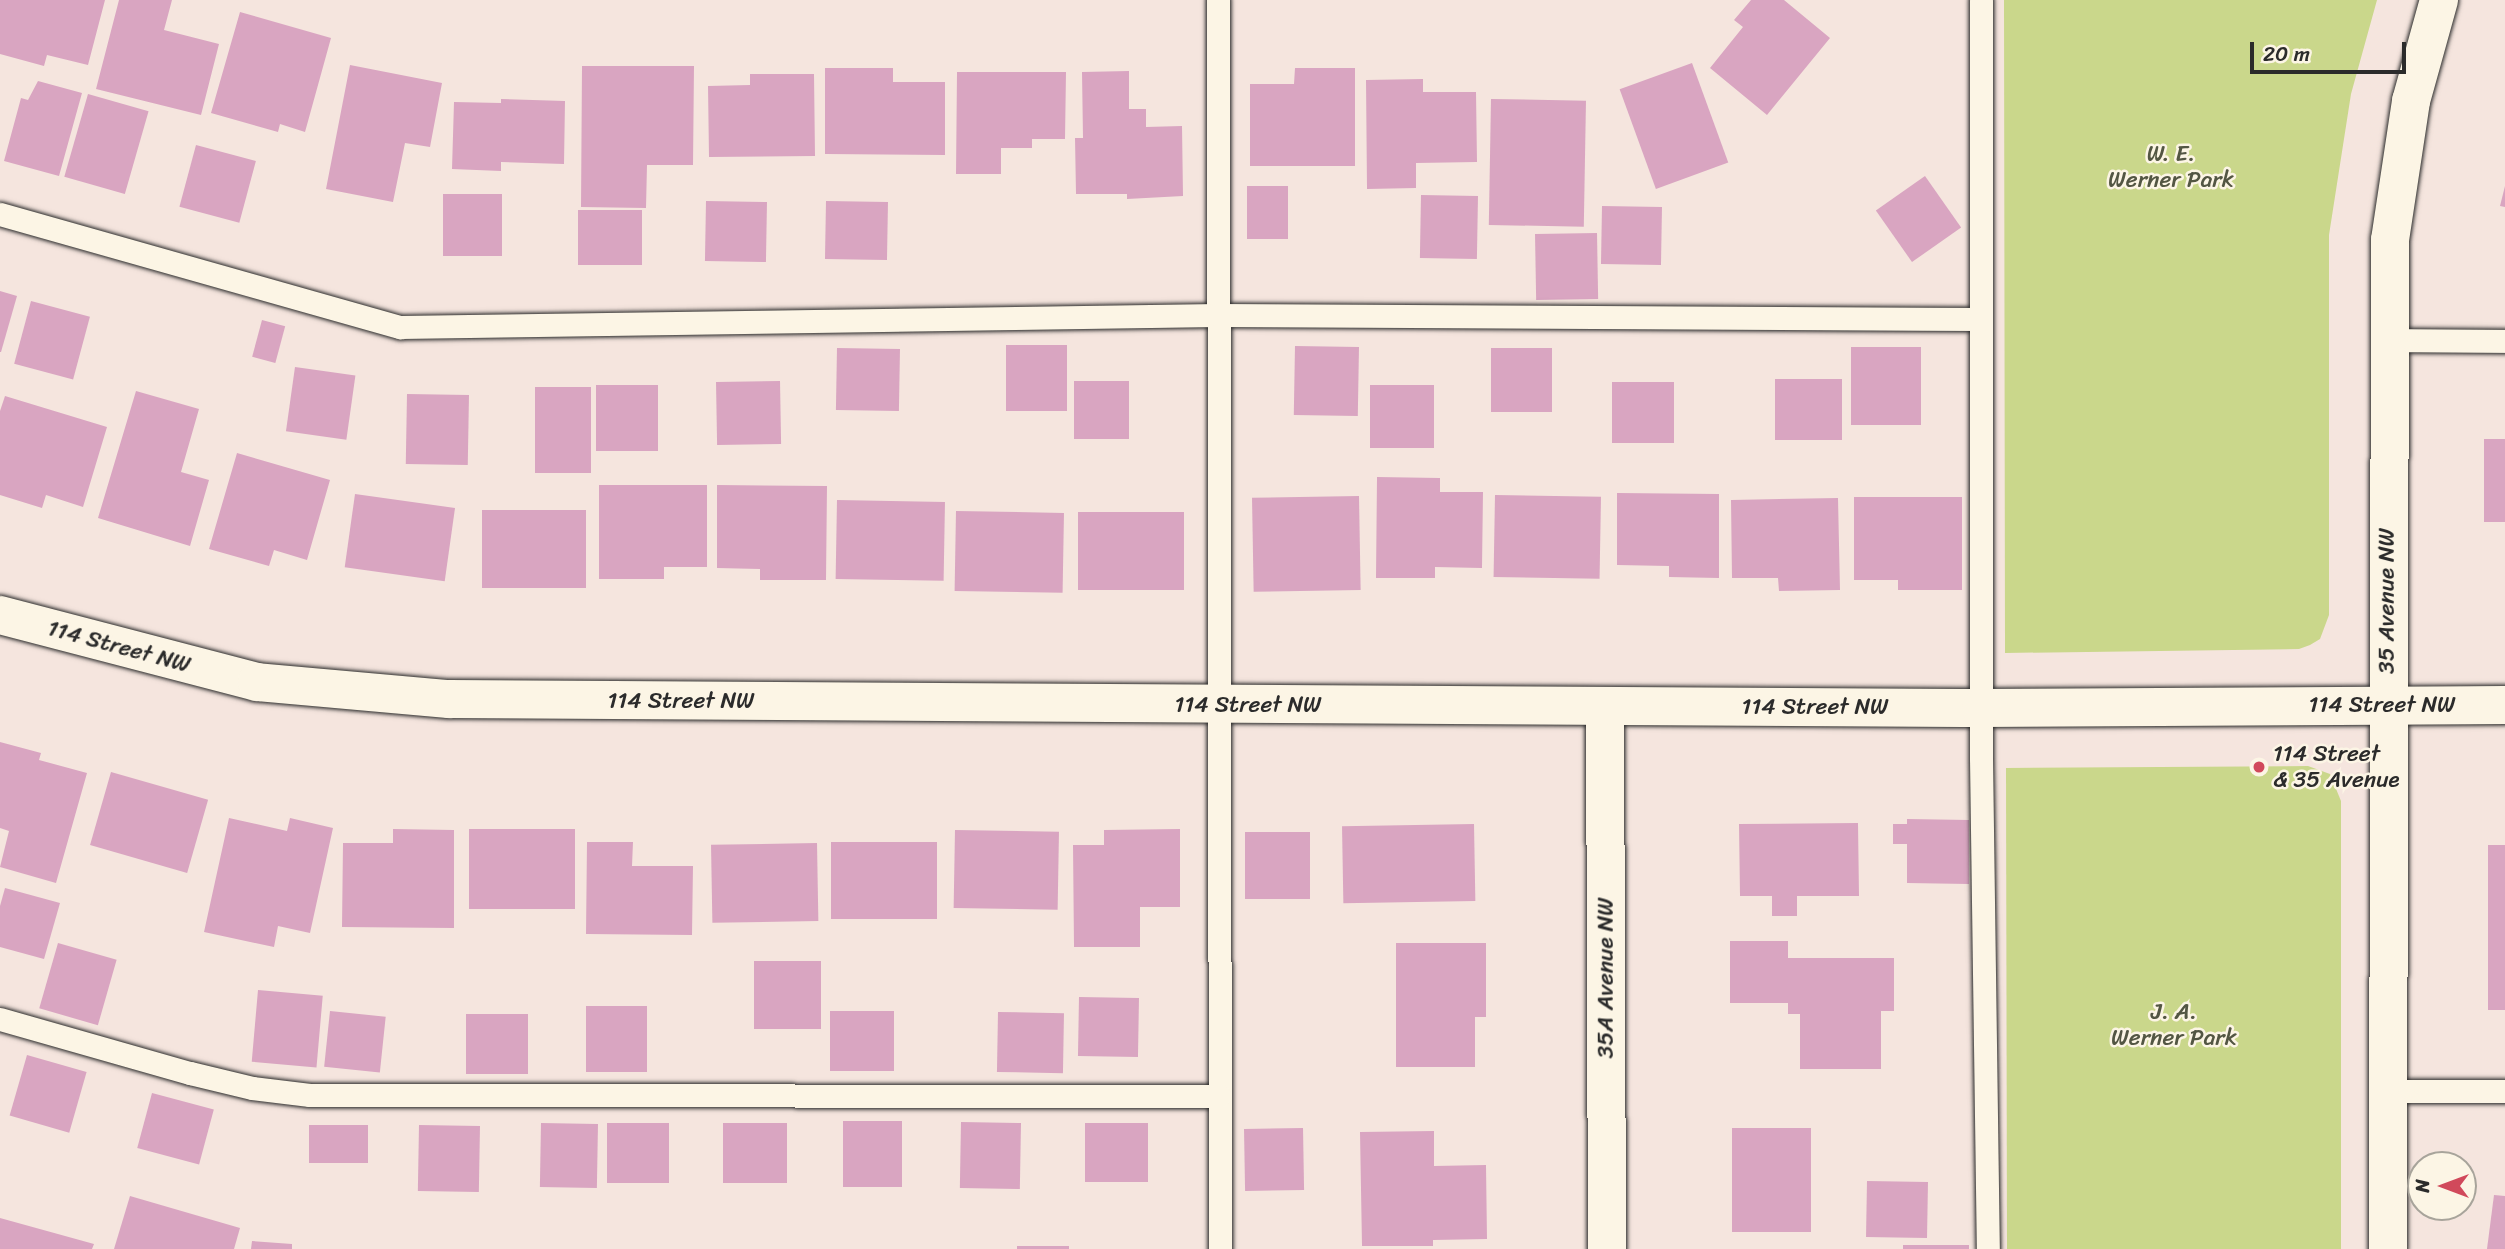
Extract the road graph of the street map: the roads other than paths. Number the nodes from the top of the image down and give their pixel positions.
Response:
1 (1218, 0) edge
2 (1981, 0) edge
3 (2439, 0) edge
4 (0, 214) edge
5 (1218, 315) junction
6 (1981, 320) junction
7 (2388, 340) junction
8 (2505, 341) edge
9 (0, 615) edge
10 (1218, 705) junction
11 (2386, 705) junction
12 (2505, 705) edge
13 (1605, 706) junction
14 (1981, 708) junction
15 (0, 1019) edge
16 (2386, 1091) junction
17 (2505, 1091) edge
18 (1219, 1096) junction
19 (1220, 1249) edge
20 (1607, 1249) edge
21 (1988, 1249) edge
22 (2388, 1249) edge

1 - 5 lane
2 - 6 lane
3 - 7 street, 35 Avenue NW
4 - 5 lane
5 - 6 lane
5 - 10 lane
6 - 14 lane
7 - 8 lane
7 - 11 street, 35 Avenue NW
9 - 10 street, 114 Street NW
10 - 13 street, 114 Street NW
10 - 18 lane
11 - 12 street, 114 Street NW
11 - 14 street, 114 Street NW
11 - 16 street, 35 Avenue NW
13 - 14 street, 114 Street NW
13 - 20 street, 35A Avenue NW
14 - 21 lane
15 - 18 lane
16 - 17 lane
16 - 22 street, 35 Avenue NW
18 - 19 lane

